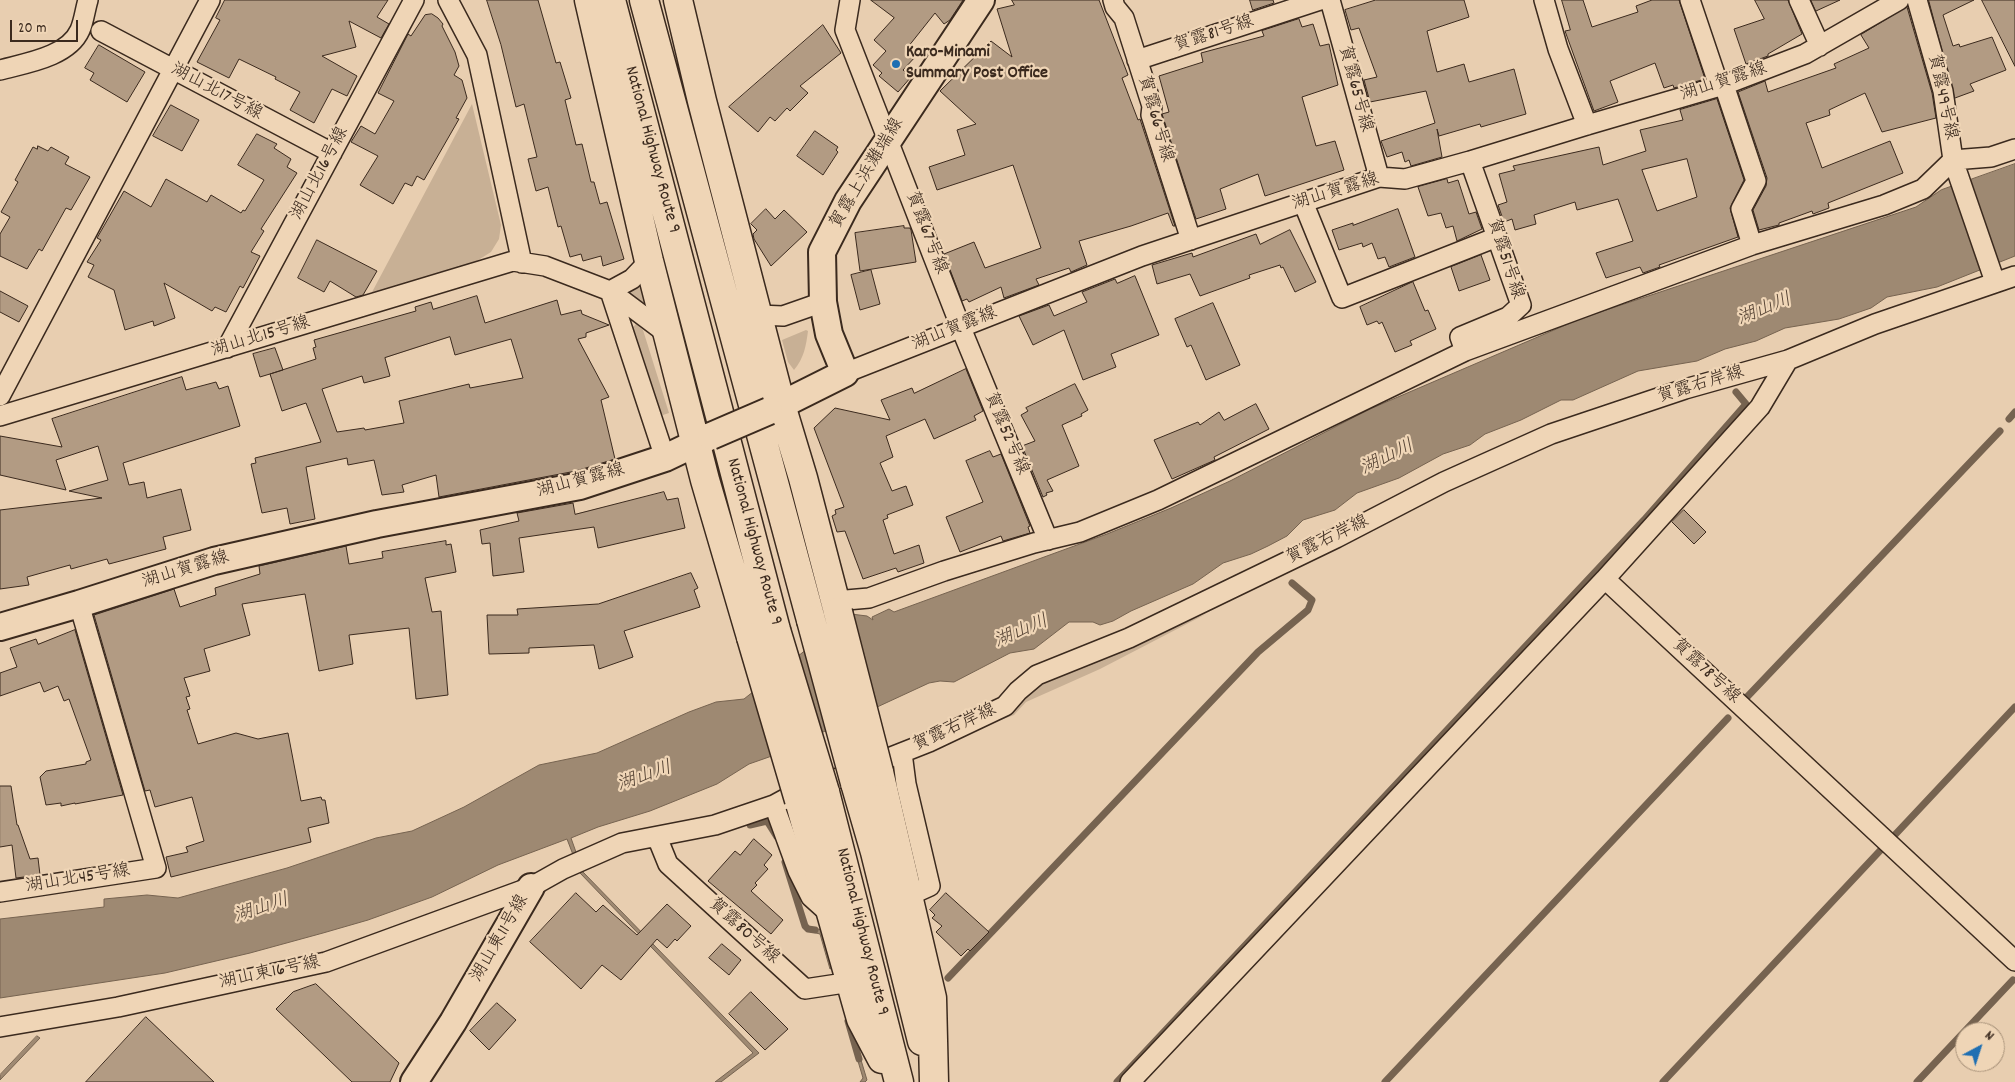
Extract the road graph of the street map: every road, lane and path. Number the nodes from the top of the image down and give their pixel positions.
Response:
1 (88, 0) edge
2 (210, 0) edge
3 (414, 0) edge
4 (448, 0) edge
5 (589, 0) edge
6 (611, 0) edge
7 (644, 0) edge
8 (678, 0) edge
9 (850, 0) edge
10 (981, 0) edge
11 (1113, 0) edge
12 (1320, 0) edge
13 (1330, 0) edge
14 (1544, 0) edge
15 (1690, 0) edge
16 (1799, 0) edge
17 (1899, 0) edge
18 (1918, 0) edge
19 (101, 31) dead end
20 (1820, 46) junction
21 (1137, 60) junction
22 (0, 70) edge
23 (173, 70) junction
24 (1721, 85) junction
25 (1587, 125) junction
26 (889, 137) junction
27 (2015, 149) edge
28 (332, 153) junction
29 (1953, 160) junction
30 (1470, 162) junction
31 (1379, 177) junction
32 (1303, 202) junction
33 (1497, 237) junction
34 (1191, 240) junction
35 (1752, 246) junction
36 (650, 261) junction
37 (522, 263) junction
38 (2015, 276) edge
39 (1993, 277) junction
40 (610, 291) junction
41 (823, 302) junction
42 (758, 315) junction
43 (962, 328) junction
44 (670, 336) junction
45 (228, 348) junction
46 (1466, 351) junction
47 (1788, 360) junction
48 (845, 373) junction
49 (0, 396) edge
50 (775, 408) junction
51 (0, 416) edge
52 (703, 440) junction
53 (665, 458) junction
54 (1048, 540) junction
55 (1605, 579) junction
56 (79, 604) junction
57 (837, 606) junction
58 (0, 627) edge
59 (902, 753) junction
60 (867, 778) junction
61 (799, 799) junction
62 (657, 837) junction
63 (531, 887) junction
64 (0, 892) edge
65 (908, 896) junction
66 (2015, 961) edge
67 (851, 982) junction
68 (0, 1027) edge
69 (414, 1082) edge
70 (895, 1082) edge
71 (900, 1082) edge
72 (933, 1082) edge
73 (1130, 1082) edge

1 - 22 street
2 - 23 street
3 - 28 street, 湖山北16号線
4 - 37 street
5 - 36 highway
6 - 61 highway, National Highway Route 9, bridge
7 - 60 highway, National Highway Route 9, bridge
8 - 42 highway
9 - 26 street, 賀露67号線
10 - 26 street, 賀露上浜灘端線
11 - 21 street, 賀露66号線
12 - 21 street, 賀露81号線
13 - 31 street, 賀露65号線
14 - 25 street
15 - 24 street
16 - 20 street
17 - 20 street, 湖山賀露線
18 - 29 street, 賀露49号線
19 - 23 street, 湖山北17号線
20 - 24 street, 湖山賀露線
21 - 34 street, 賀露66号線
23 - 28 street, 湖山北17号線
23 - 49 street
24 - 25 street, 湖山賀露線
24 - 35 street
25 - 30 street, 湖山賀露線
26 - 41 street, 賀露上浜灘端線
26 - 43 street, 賀露67号線
27 - 29 street
28 - 45 street, 湖山北16号線
29 - 35 street
29 - 39 street, 賀露49号線
30 - 31 street, 湖山賀露線
30 - 33 street, 賀露51号線
31 - 32 street, 湖山賀露線
32 - 33 street
32 - 34 street, 湖山賀露線
33 - 46 street, 賀露51号線
34 - 43 street, 湖山賀露線
35 - 46 street
36 - 40 street
36 - 44 highway
37 - 40 street, 湖山北15号線
37 - 45 street, 湖山北15号線
38 - 39 street, 賀露右岸線
39 - 47 street, 賀露右岸線
40 - 44 street, 湖山北15号線
40 - 53 street
41 - 42 street
41 - 48 street, 賀露上浜灘端線
42 - 50 highway
43 - 48 street, 湖山賀露線
43 - 54 street, 賀露52号線
44 - 52 highway
45 - 51 street, 湖山北15号線
46 - 54 street
47 - 55 street
47 - 59 street, 賀露右岸線
48 - 50 street, 湖山賀露線
50 - 52 street, 湖山賀露線, bridge
50 - 57 highway
52 - 53 street, 湖山賀露線
52 - 61 highway, bridge
53 - 56 street, 湖山賀露線
54 - 57 street
55 - 66 street, 賀露78号線
55 - 73 street
56 - 58 street, 湖山賀露線
56 - 64 street, 湖山北45号線
57 - 60 highway, bridge
59 - 61 street, 賀露右岸線
59 - 65 street
60 - 65 highway
60 - 72 highway, National Highway Route 9
61 - 62 street, 賀露右岸線
61 - 67 highway
61 - 71 highway, National Highway Route 9
62 - 63 street, 湖山東11号線
62 - 67 street, 賀露80号線
63 - 68 street, 湖山東16号線
63 - 69 street, 湖山東11号線
65 - 72 highway
67 - 70 highway

